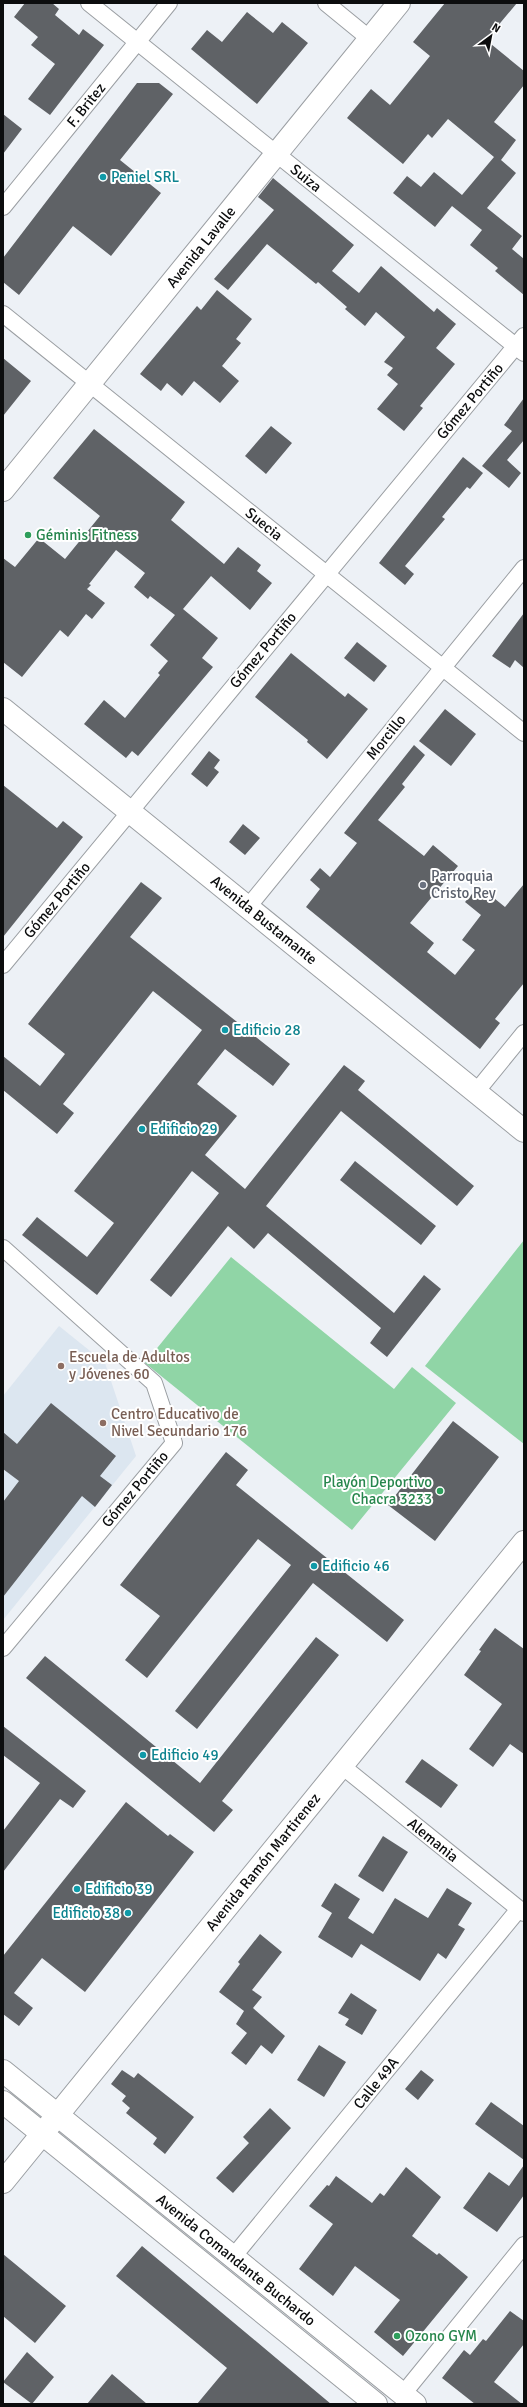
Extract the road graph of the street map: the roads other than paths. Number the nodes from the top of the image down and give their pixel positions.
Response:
1 (89, 3) edge
2 (169, 3) edge
3 (326, 3) edge
4 (399, 3) edge
5 (370, 39) junction
6 (138, 42) junction
7 (276, 154) junction
8 (3, 207) edge
9 (3, 314) edge
10 (521, 345) edge
11 (90, 384) junction
12 (3, 490) edge
13 (524, 568) edge
14 (326, 574) junction
15 (443, 668) junction
16 (3, 709) edge
17 (524, 733) edge
18 (129, 811) junction
19 (248, 907) junction
20 (3, 964) edge
21 (524, 1033) edge
22 (476, 1092) junction
23 (524, 1131) edge
24 (3, 1248) edge
25 (524, 1542) edge
26 (3, 1648) edge
27 (342, 1766) junction
28 (522, 1911) edge
29 (3, 2071) edge
30 (3, 2102) edge
31 (58, 2115) junction
32 (42, 2134) junction
33 (3, 2182) edge
34 (524, 2245) edge
35 (233, 2257) junction
36 (409, 2399) edge
37 (376, 2404) edge

1 - 6 street, Suiza
2 - 6 street, F. Britez
3 - 5 street
4 - 5 main road, Avenida Lavalle
5 - 7 main road, Avenida Lavalle
6 - 7 street, Suiza
6 - 8 street, F. Britez
7 - 10 street, Suiza
7 - 11 main road, Avenida Lavalle
9 - 11 street, Suecia
10 - 14 street, Gómez Portiño
11 - 12 main road, Avenida Lavalle
11 - 14 street, Suecia
13 - 15 street, Morcillo
14 - 15 street, Suecia
14 - 18 street, Gómez Portiño
15 - 17 street, Suecia
15 - 19 street, Morcillo
16 - 18 main road, Avenida Bustamante
18 - 19 main road, Avenida Bustamante
18 - 20 street, Gómez Portiño
19 - 22 main road, Avenida Bustamante
21 - 22 street
22 - 23 main road, Avenida Bustamante
24 - 26 street, Gómez Portiño
25 - 27 main road, Avenida Ramón Martirenez
27 - 28 street, Alemania
27 - 31 main road, Avenida Ramón Martirenez
28 - 35 street, Calle 49A
29 - 31 main road, Avenida Comandante Buchardo
30 - 32 main road, Avenida Comandante Buchardo
31 - 32 main road, Avenida Ramón Martirenez
31 - 35 main road, Avenida Comandante Buchardo
32 - 33 main road, Avenida Ramón Martirenez
32 - 37 main road, Avenida Comandante Buchardo
34 - 36 street
35 - 36 main road, Avenida Comandante Buchardo

